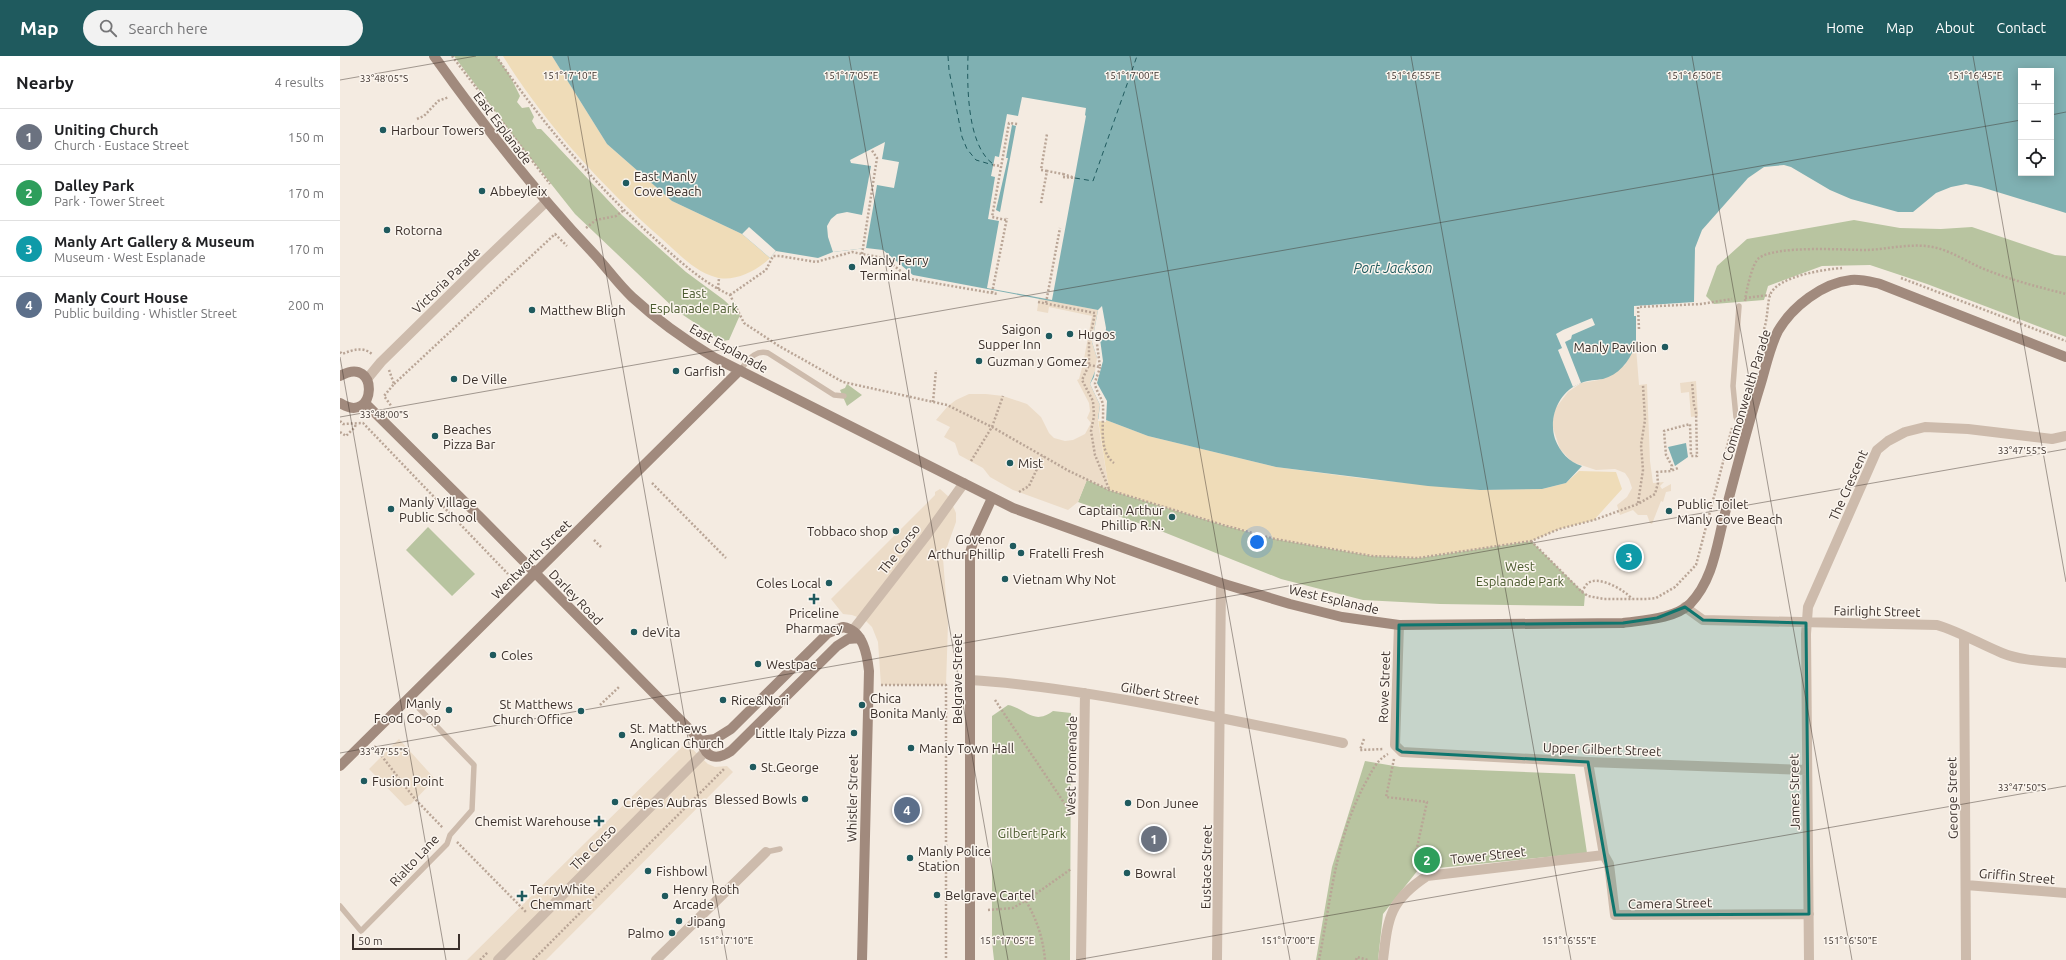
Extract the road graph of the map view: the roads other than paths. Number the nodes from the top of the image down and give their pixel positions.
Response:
1 (434, 56) edge
2 (546, 202) junction
3 (1739, 306) dead end
4 (2066, 357) edge
5 (740, 370) junction
6 (340, 376) edge
7 (367, 380) junction
8 (844, 396) dead end
9 (365, 402) junction
10 (340, 403) edge
11 (1746, 433) junction
12 (2066, 436) edge
13 (964, 483) junction
14 (992, 498) junction
15 (535, 573) junction
16 (1222, 583) junction
17 (1685, 607) junction
18 (1806, 623) junction
19 (1399, 625) junction
20 (856, 634) junction
21 (1964, 636) junction
22 (2066, 663) edge
23 (970, 680) junction
24 (1085, 693) junction
25 (409, 698) junction
26 (1221, 717) junction
27 (701, 742) junction
28 (1343, 743) dead end
29 (1397, 749) joint
30 (705, 752) junction
31 (1588, 762) junction
32 (340, 766) edge
33 (1807, 770) junction
34 (780, 849) dead end
35 (766, 852) joint
36 (1604, 855) junction
37 (1966, 885) junction
38 (2066, 893) edge
39 (340, 906) edge
40 (1809, 914) junction
41 (498, 960) edge
42 (656, 960) edge
43 (862, 960) edge
44 (970, 960) edge
45 (1081, 960) edge
46 (1217, 960) edge
47 (1383, 960) edge
48 (1809, 960) edge
49 (1966, 960) edge

1 - 2 street, East Esplanade
2 - 5 street, East Esplanade
2 - 7 street, Victoria Parade
3 - 11 lane
4 - 11 street, Commonwealth Parade
5 - 8 lane
5 - 13 street, East Esplanade
5 - 15 street, Wentworth Street
6 - 7 street
7 - 9 street
9 - 10 street
9 - 15 street, Darley Road
11 - 17 street, Commonwealth Parade
12 - 18 street, The Crescent
13 - 14 street, East Esplanade
13 - 20 street, The Corso
14 - 16 street, West Esplanade
14 - 23 street, Belgrave Street
15 - 25 street, Wentworth Street
15 - 27 street, Darley Road
16 - 19 street, West Esplanade
16 - 26 street, Eustace Street
17 - 18 street, Fairlight Street
17 - 19 street, West Esplanade
18 - 21 street, Fairlight Street
18 - 33 street, James Street
19 - 29 street, Rowe Street
20 - 27 street
20 - 30 street
20 - 43 street, Whistler Street
21 - 22 street, Fairlight Street
21 - 37 street, George Street
23 - 24 street, Gilbert Street
23 - 44 street, Belgrave Street
24 - 26 street, Gilbert Street
24 - 45 street, West Promenade
25 - 32 street, Wentworth Street
25 - 39 lane, Rialto Lane
26 - 28 street, Gilbert Street
26 - 46 street, Eustace Street
27 - 30 street
29 - 31 street, Upper Gilbert Street
30 - 41 street, The Corso
31 - 33 street, Upper Gilbert Street
31 - 36 street, Camera Street
33 - 40 street, James Street
34 - 35 lane
35 - 42 street
36 - 40 street, Camera Street
36 - 47 street, Tower Street
37 - 38 street, Griffin Street
37 - 49 street, George Street
40 - 48 street, James Street

